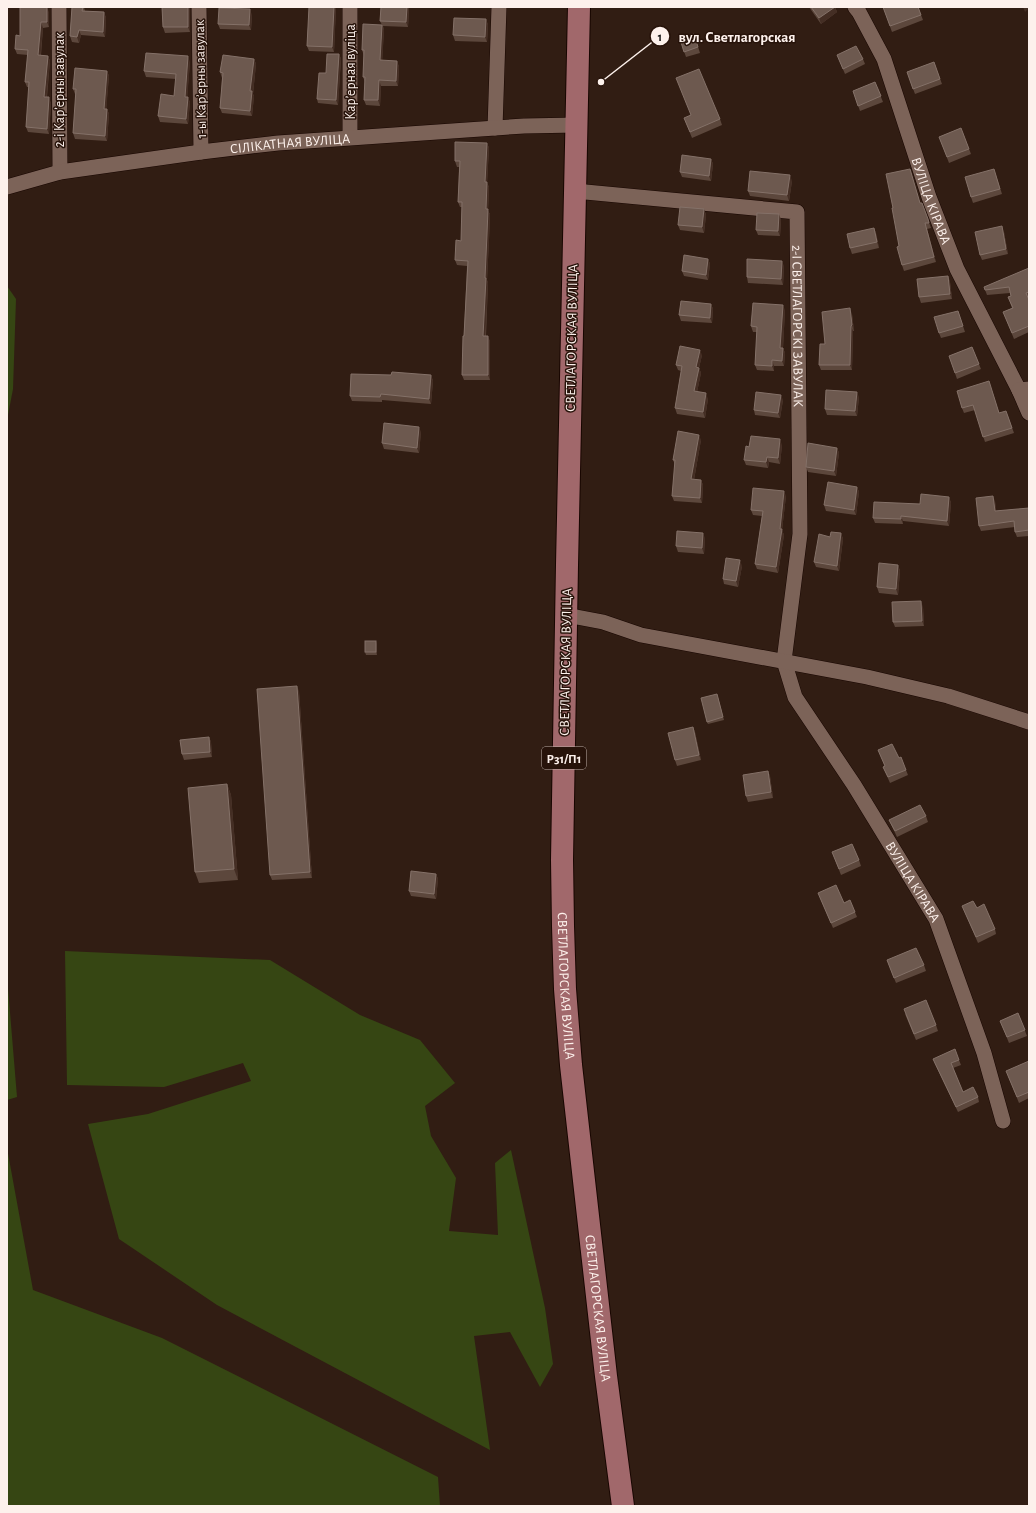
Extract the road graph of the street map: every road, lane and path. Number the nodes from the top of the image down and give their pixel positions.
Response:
1 (59, 7) edge
2 (199, 7) edge
3 (350, 7) edge
4 (499, 7) edge
5 (579, 7) edge
6 (855, 7) edge
7 (577, 125) junction
8 (495, 128) junction
9 (350, 137) junction
10 (201, 152) junction
11 (60, 172) junction
12 (7, 187) edge
13 (575, 191) junction
14 (1024, 389) edge
15 (1029, 413) edge
16 (566, 615) junction
17 (784, 661) junction
18 (1029, 722) edge
19 (1003, 1121) dead end
20 (623, 1506) edge

1 - 11 street, 2-і Карʼерны завулак
2 - 10 street, 1-ы Карʼерны завулак
3 - 9 street, Карʼерная вуліца
4 - 8 street
5 - 7 main road, СВЕТЛАГОРСКАЯ ВУЛІЦА / Р31/П1
6 - 14 street, ВУЛІЦА КІРАВА
7 - 8 street, СІЛІКАТНАЯ ВУЛІЦА
7 - 13 main road, СВЕТЛАГОРСКАЯ ВУЛІЦА / Р31/П1
8 - 9 street, СІЛІКАТНАЯ ВУЛІЦА
9 - 10 street, СІЛІКАТНАЯ ВУЛІЦА
10 - 11 street, СІЛІКАТНАЯ ВУЛІЦА
11 - 12 street, СІЛІКАТНАЯ ВУЛІЦА
13 - 16 main road, СВЕТЛАГОРСКАЯ ВУЛІЦА / Р31/П1
13 - 17 street, 2-І СВЕТЛАГОРСКІ ЗАВУЛАК
14 - 15 street, ВУЛІЦА КІРАВА
16 - 17 street
16 - 20 main road, СВЕТЛАГОРСКАЯ ВУЛІЦА / Р31/П1
17 - 18 street
17 - 19 street, ВУЛІЦА КІРАВА

